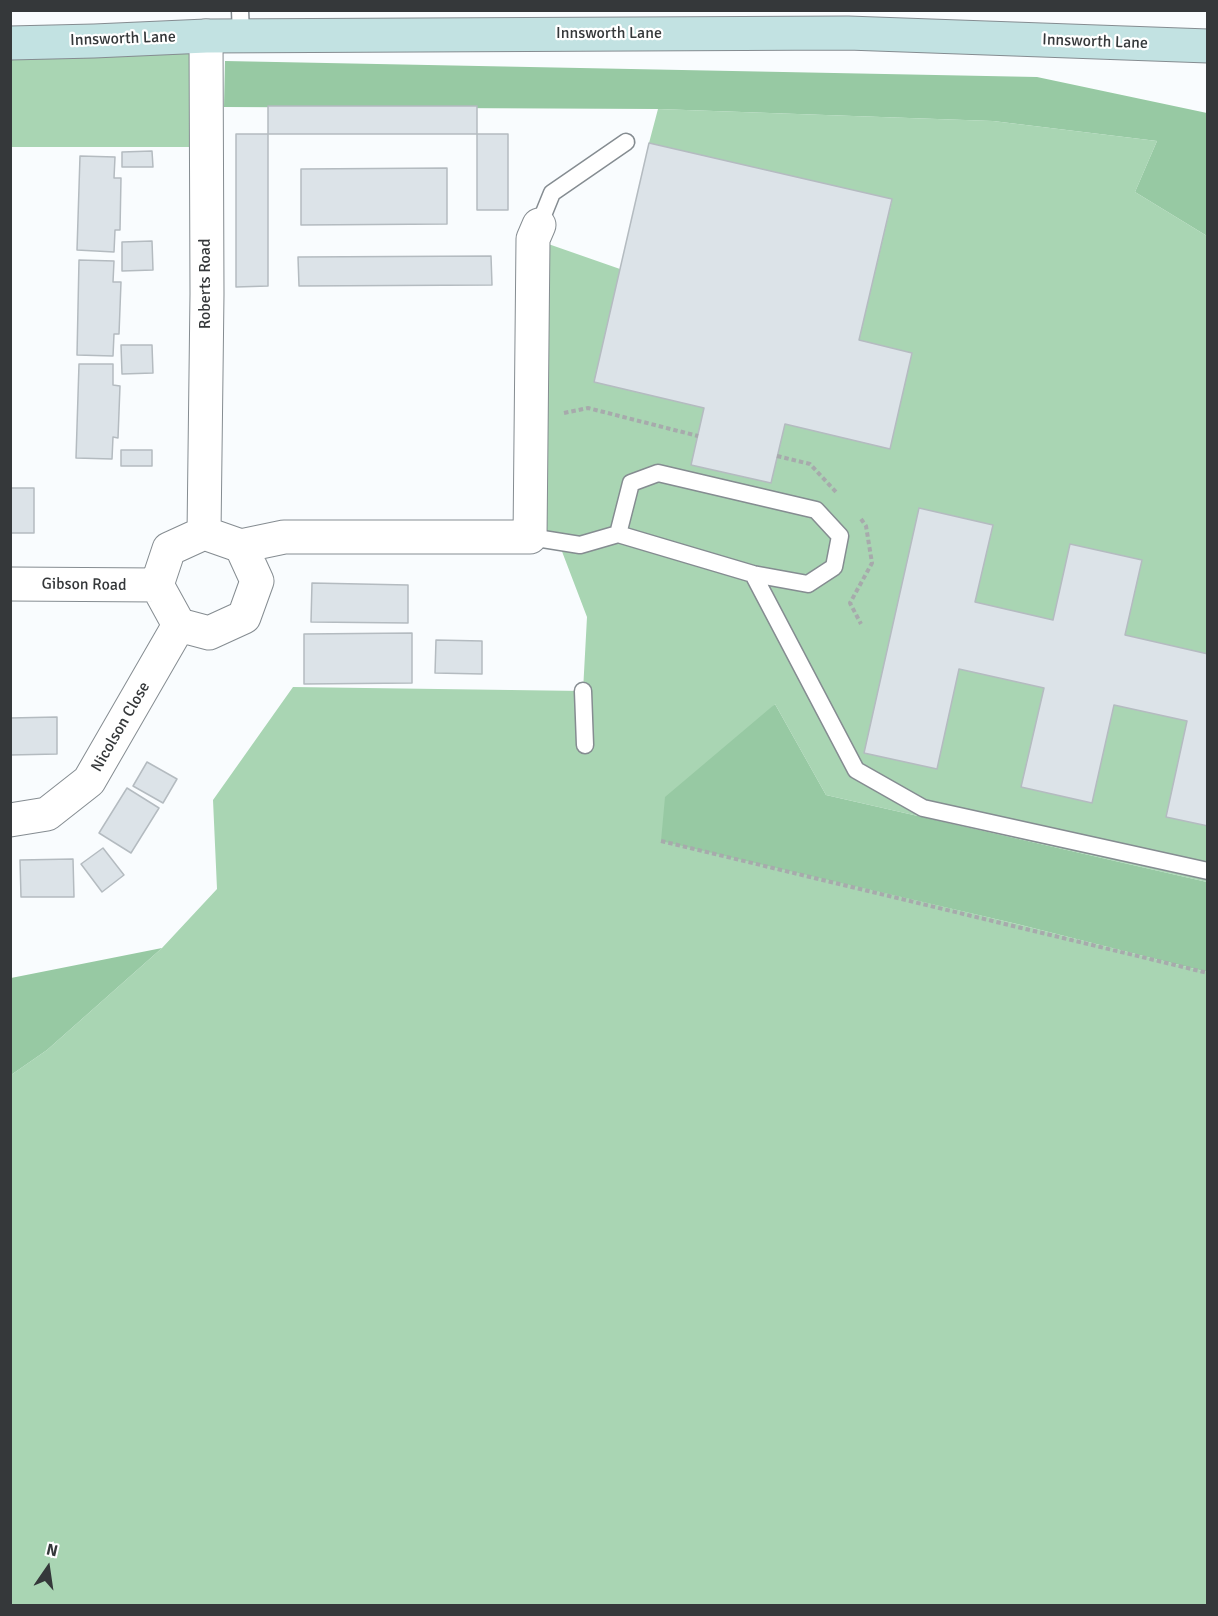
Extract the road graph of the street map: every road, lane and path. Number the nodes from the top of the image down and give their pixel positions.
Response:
1 (240, 23) edge
2 (206, 36) junction
3 (10, 43) edge
4 (1208, 46) edge
5 (626, 142) dead end
6 (539, 225) joint
7 (531, 428) junction
8 (698, 436) dead end
9 (204, 533) junction
10 (618, 534) junction
11 (530, 537) junction
12 (241, 546) junction
13 (753, 574) junction
14 (10, 584) edge
15 (157, 585) junction
16 (179, 625) junction
17 (583, 691) dead end
18 (585, 745) dead end
19 (10, 820) edge
20 (661, 841) dead end
21 (1208, 871) edge
22 (1208, 973) edge

1 - 2 street, Innsworth Lane
1 - 4 street, Innsworth Lane
2 - 3 street, Innsworth Lane
2 - 9 street, Roberts Road
5 - 6 lane
6 - 7 street
7 - 8 path
7 - 11 street
9 - 12 street
9 - 15 street
10 - 11 lane
10 - 13 lane
10 - 13 lane
11 - 12 street
12 - 16 street
13 - 21 lane
14 - 15 street, Gibson Road
15 - 16 street
16 - 19 street, Nicolson Close
17 - 18 lane
20 - 22 path

